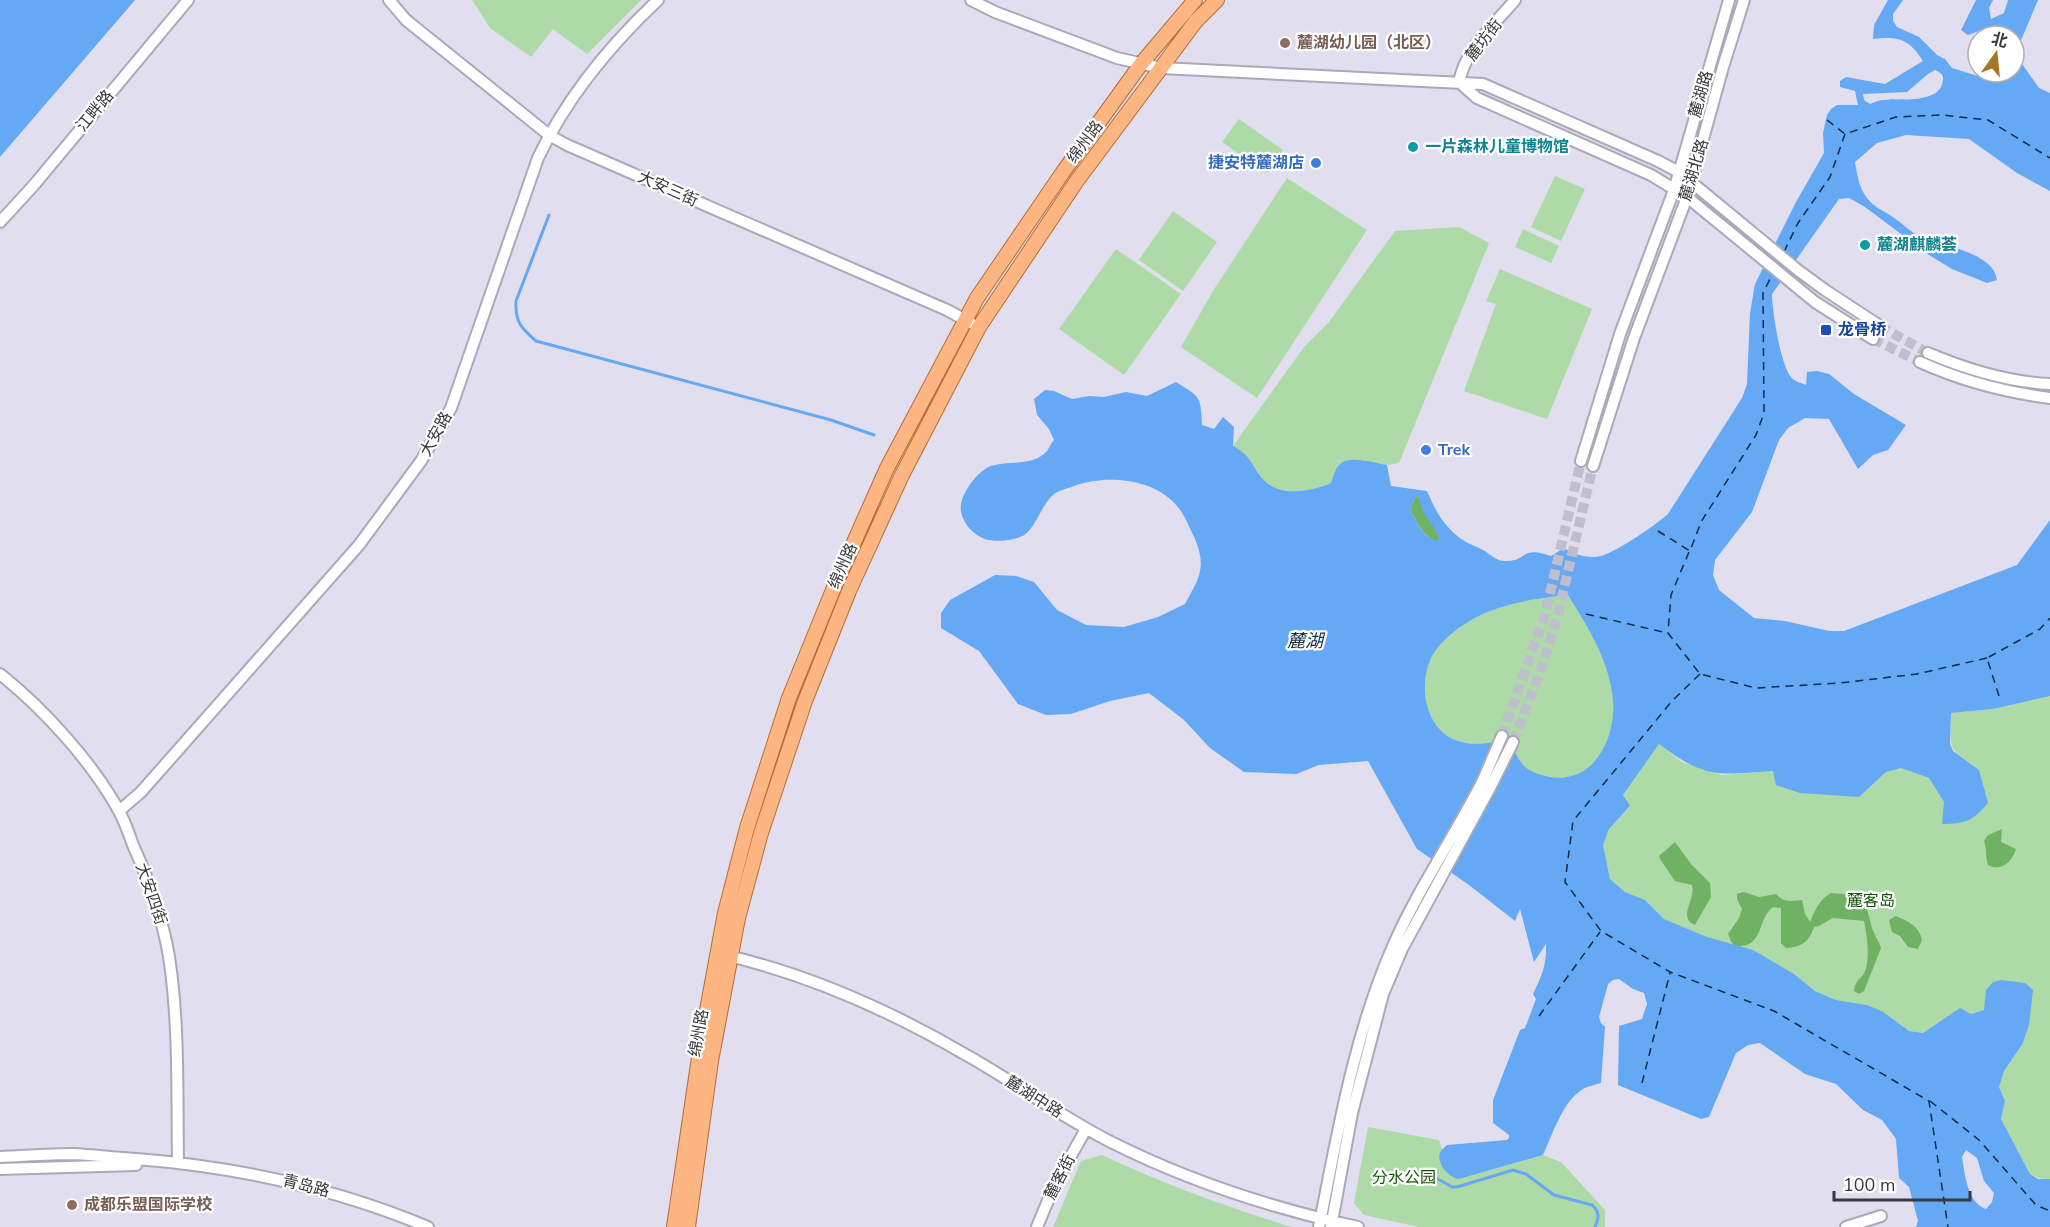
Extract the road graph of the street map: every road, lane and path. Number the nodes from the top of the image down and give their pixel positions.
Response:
1 (188, 0) edge
2 (388, 0) edge
3 (658, 0) edge
4 (971, 0) edge
5 (1195, 0) edge
6 (1216, 0) edge
7 (1515, 0) edge
8 (1729, 0) edge
9 (1744, 0) edge
10 (1141, 64) junction
11 (1161, 68) junction
12 (1459, 83) junction
13 (549, 135) junction
14 (1679, 172) junction
15 (1692, 181) junction
16 (1674, 190) junction
17 (1687, 197) junction
18 (0, 222) edge
19 (964, 320) junction
20 (1880, 326) tunnel mouth
21 (979, 327) junction
22 (1873, 339) tunnel mouth
23 (1928, 353) tunnel mouth
24 (1920, 362) tunnel mouth
25 (1960, 373) junction
26 (2050, 384) edge
27 (2050, 398) edge
28 (1581, 462) tunnel mouth
29 (1593, 466) tunnel mouth
30 (0, 674) edge
31 (1502, 736) tunnel mouth
32 (1513, 742) tunnel mouth
33 (119, 812) junction
34 (723, 954) junction
35 (1086, 1129) junction
36 (0, 1156) edge
37 (178, 1162) junction
38 (0, 1169) edge
39 (1881, 1216) dead end
40 (1326, 1224) edge
41 (428, 1227) edge
42 (674, 1227) edge
43 (688, 1227) edge
44 (1037, 1227) edge
45 (1358, 1227) edge
46 (1846, 1227) edge

1 - 18 street, 江畔路
2 - 13 street, 大安三街
3 - 13 street, 大安路
4 - 10 street
5 - 10 main road, 绵州路
6 - 11 main road, 绵州路
7 - 12 street, 麓坊街
8 - 14 street, 麓湖路
9 - 15 street, 麓湖北路
10 - 11 street
10 - 19 main road, 绵州路
11 - 12 street
11 - 21 main road, 绵州路
12 - 14 street
12 - 16 street
13 - 19 street, 大安三街
13 - 33 street, 大安路
14 - 15 street
14 - 16 street, 麓湖路
15 - 17 street, 麓湖北路
15 - 20 street
16 - 17 street
16 - 28 street, 麓湖路
17 - 22 street
17 - 29 street, 麓湖北路
19 - 21 street, 大安三街
19 - 34 main road, 绵州路
21 - 34 main road, 绵州路
23 - 25 street
24 - 25 street
25 - 26 street
25 - 27 street
30 - 33 street, 大安四街
31 - 40 street
32 - 40 street
33 - 37 street, 大安四街
34 - 35 street, 麓湖中路
34 - 42 main road, 绵州路
34 - 43 main road, 绵州路
35 - 40 street, 麓湖中路
35 - 44 street, 麓客街
36 - 37 street, 青岛路
37 - 38 street, 青岛路
37 - 41 street, 青岛路
39 - 46 street
40 - 45 street, 麓湖中路

